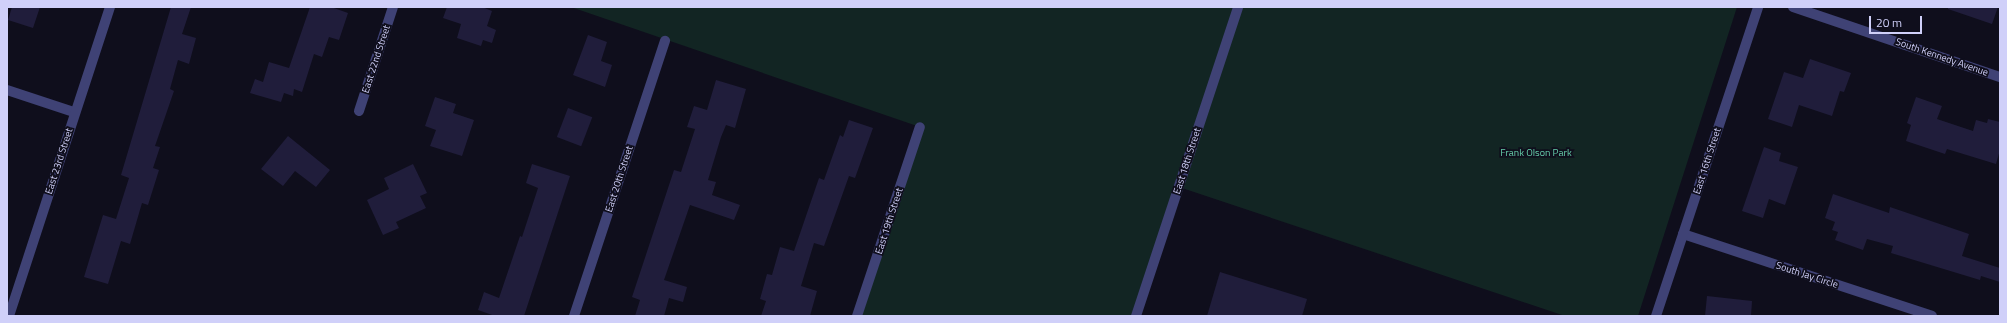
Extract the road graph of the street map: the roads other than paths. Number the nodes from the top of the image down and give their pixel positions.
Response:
1 (110, 7) edge
2 (393, 7) edge
3 (1238, 7) edge
4 (1758, 7) edge
5 (1793, 7) edge
6 (665, 41) dead end
7 (2000, 77) edge
8 (7, 90) edge
9 (359, 111) dead end
10 (74, 112) junction
11 (920, 127) dead end
12 (1683, 234) junction
13 (9, 316) edge
14 (574, 316) edge
15 (857, 316) edge
16 (1136, 316) edge
17 (1656, 316) edge
18 (1932, 316) edge

1 - 10 street, East 23rd Street
2 - 9 street, East 22nd Street
3 - 16 street, East 18th Street
4 - 12 street, East 16th Street
5 - 7 street, South Kennedy Avenue
6 - 14 street, East 20th Street
8 - 10 street
10 - 13 street, East 23rd Street
11 - 15 street, East 19th Street
12 - 17 street, East 16th Street
12 - 18 street, South Jay Circle

